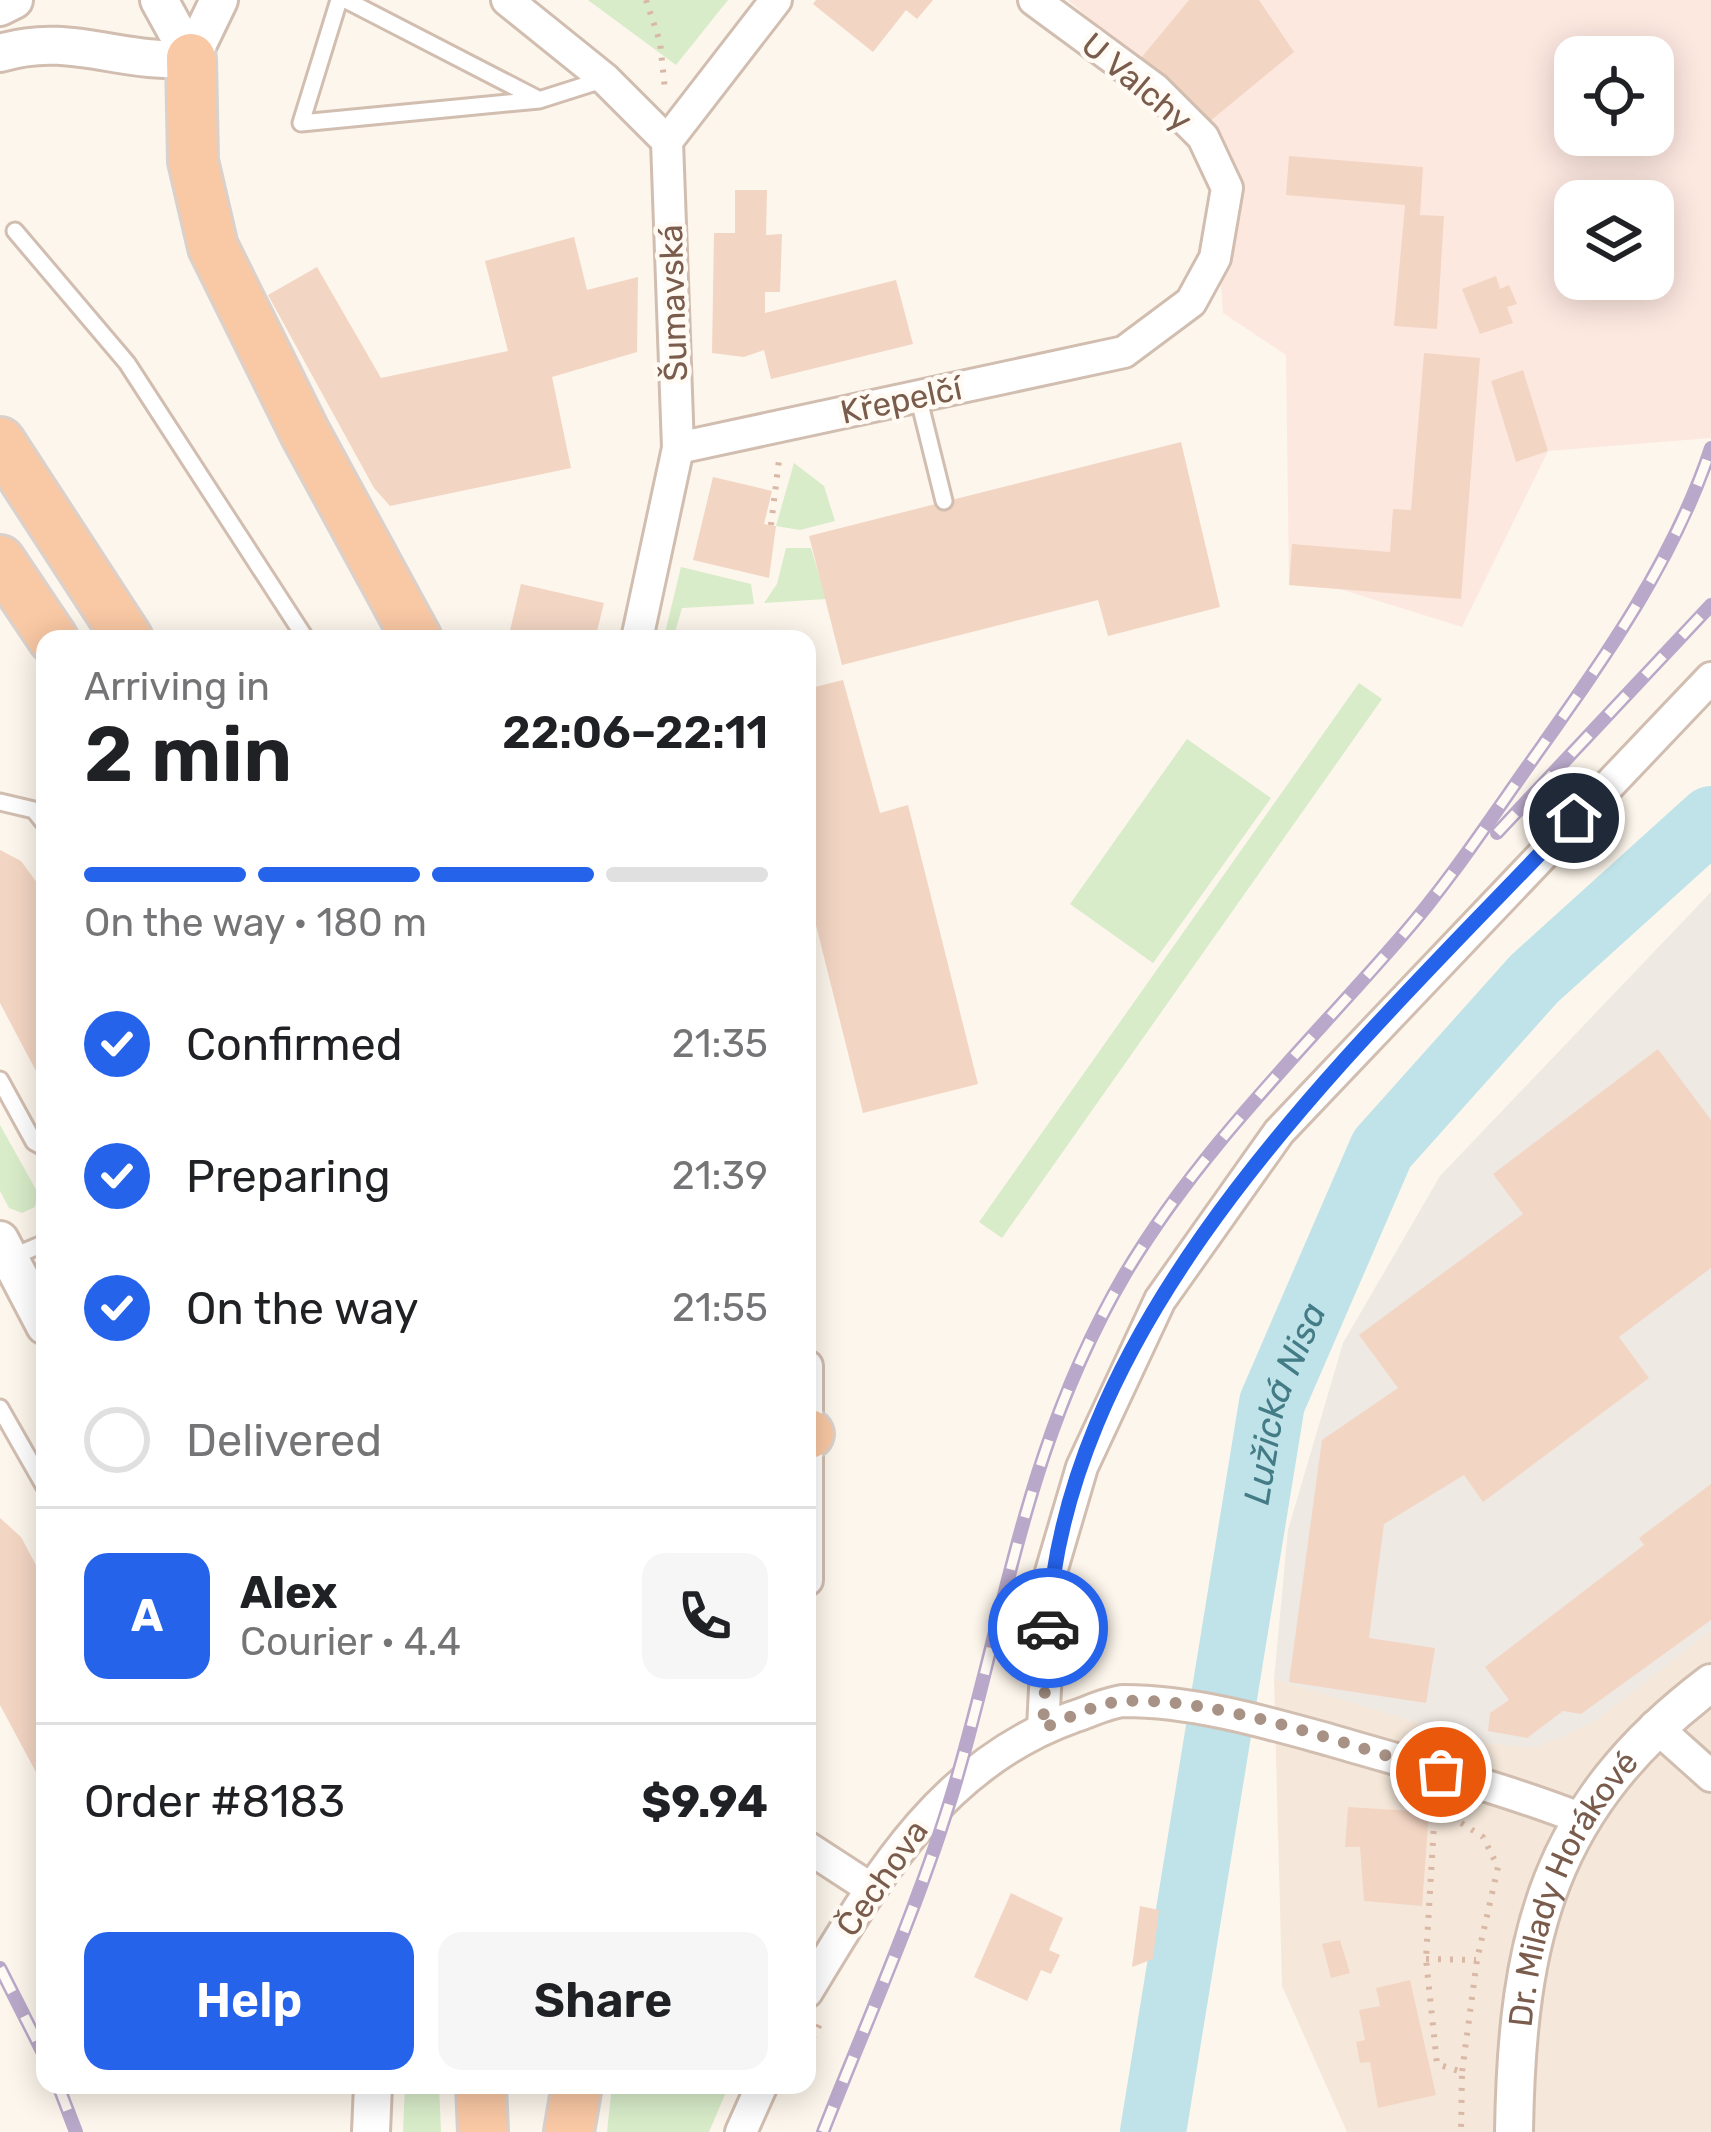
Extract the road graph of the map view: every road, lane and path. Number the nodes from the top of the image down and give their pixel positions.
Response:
1 (14, 0) edge
2 (159, 0) edge
3 (196, 0) edge
4 (219, 0) edge
5 (343, 0) edge
6 (507, 0) edge
7 (646, 0) edge
8 (776, 0) edge
9 (1034, 0) edge
10 (0, 7) edge
11 (0, 53) edge
12 (191, 58) junction
13 (605, 79) junction
14 (664, 82) dead end
15 (539, 100) junction
16 (667, 141) junction
17 (15, 231) dead end
18 (1124, 352) joint
19 (918, 396) junction
20 (772, 428) junction
21 (0, 442) edge
22 (678, 448) junction
23 (944, 501) dead end
24 (770, 525) dead end
25 (0, 560) edge
26 (85, 570) junction
27 (47, 630) edge
28 (122, 630) edge
29 (135, 630) edge
30 (300, 630) edge
31 (412, 630) edge
32 (639, 630) edge
33 (1711, 678) edge
34 (0, 802) edge
35 (36, 813) edge
36 (0, 1080) edge
37 (36, 1143) edge
38 (36, 1244) edge
39 (5, 1249) edge
40 (36, 1309) edge
41 (0, 1408) edge
42 (36, 1471) edge
43 (1711, 1683) edge
44 (1655, 1726) junction
45 (1043, 1728) junction
46 (1711, 1776) edge
47 (1582, 1819) junction
48 (816, 1853) edge
49 (870, 1888) junction
50 (1426, 1959) junction
51 (1477, 1960) junction
52 (816, 1977) edge
53 (1462, 2072) junction
54 (373, 2094) edge
55 (481, 2094) edge
56 (543, 2094) edge
57 (575, 2094) edge
58 (758, 2094) edge
59 (371, 2132) edge
60 (483, 2132) edge
61 (543, 2132) edge
62 (568, 2132) edge
63 (741, 2132) edge
64 (1461, 2132) edge
65 (1514, 2132) edge

1 - 10 street
2 - 12 street
3 - 12 lane
4 - 12 street
5 - 15 lane
5 - 15 lane
6 - 13 street
7 - 14 path
8 - 16 street
9 - 18 street, U Valchy
11 - 12 street
12 - 31 highway
13 - 15 lane
13 - 16 street
16 - 22 street, Šumavská
17 - 30 lane
18 - 19 street, Křepelčí
19 - 20 street, Křepelčí
19 - 23 lane
20 - 22 street, Křepelčí
20 - 24 path
21 - 26 highway
22 - 32 street, Šumavská
25 - 27 highway
26 - 28 highway
26 - 29 highway
33 - 45 street
34 - 35 lane
36 - 37 lane
38 - 39 lane
39 - 40 street
41 - 42 lane
43 - 44 street, Dr. Milady Horákové
44 - 46 street
44 - 47 street, Dr. Milady Horákové
45 - 47 street, Čechova
45 - 49 street, Čechova
47 - 65 street, Dr. Milady Horákové
48 - 49 street
49 - 52 street, Čechova
50 - 51 path
50 - 51 path
50 - 53 path
51 - 53 path
53 - 64 path
54 - 59 street
55 - 60 highway
56 - 61 highway
57 - 62 highway
58 - 63 street

